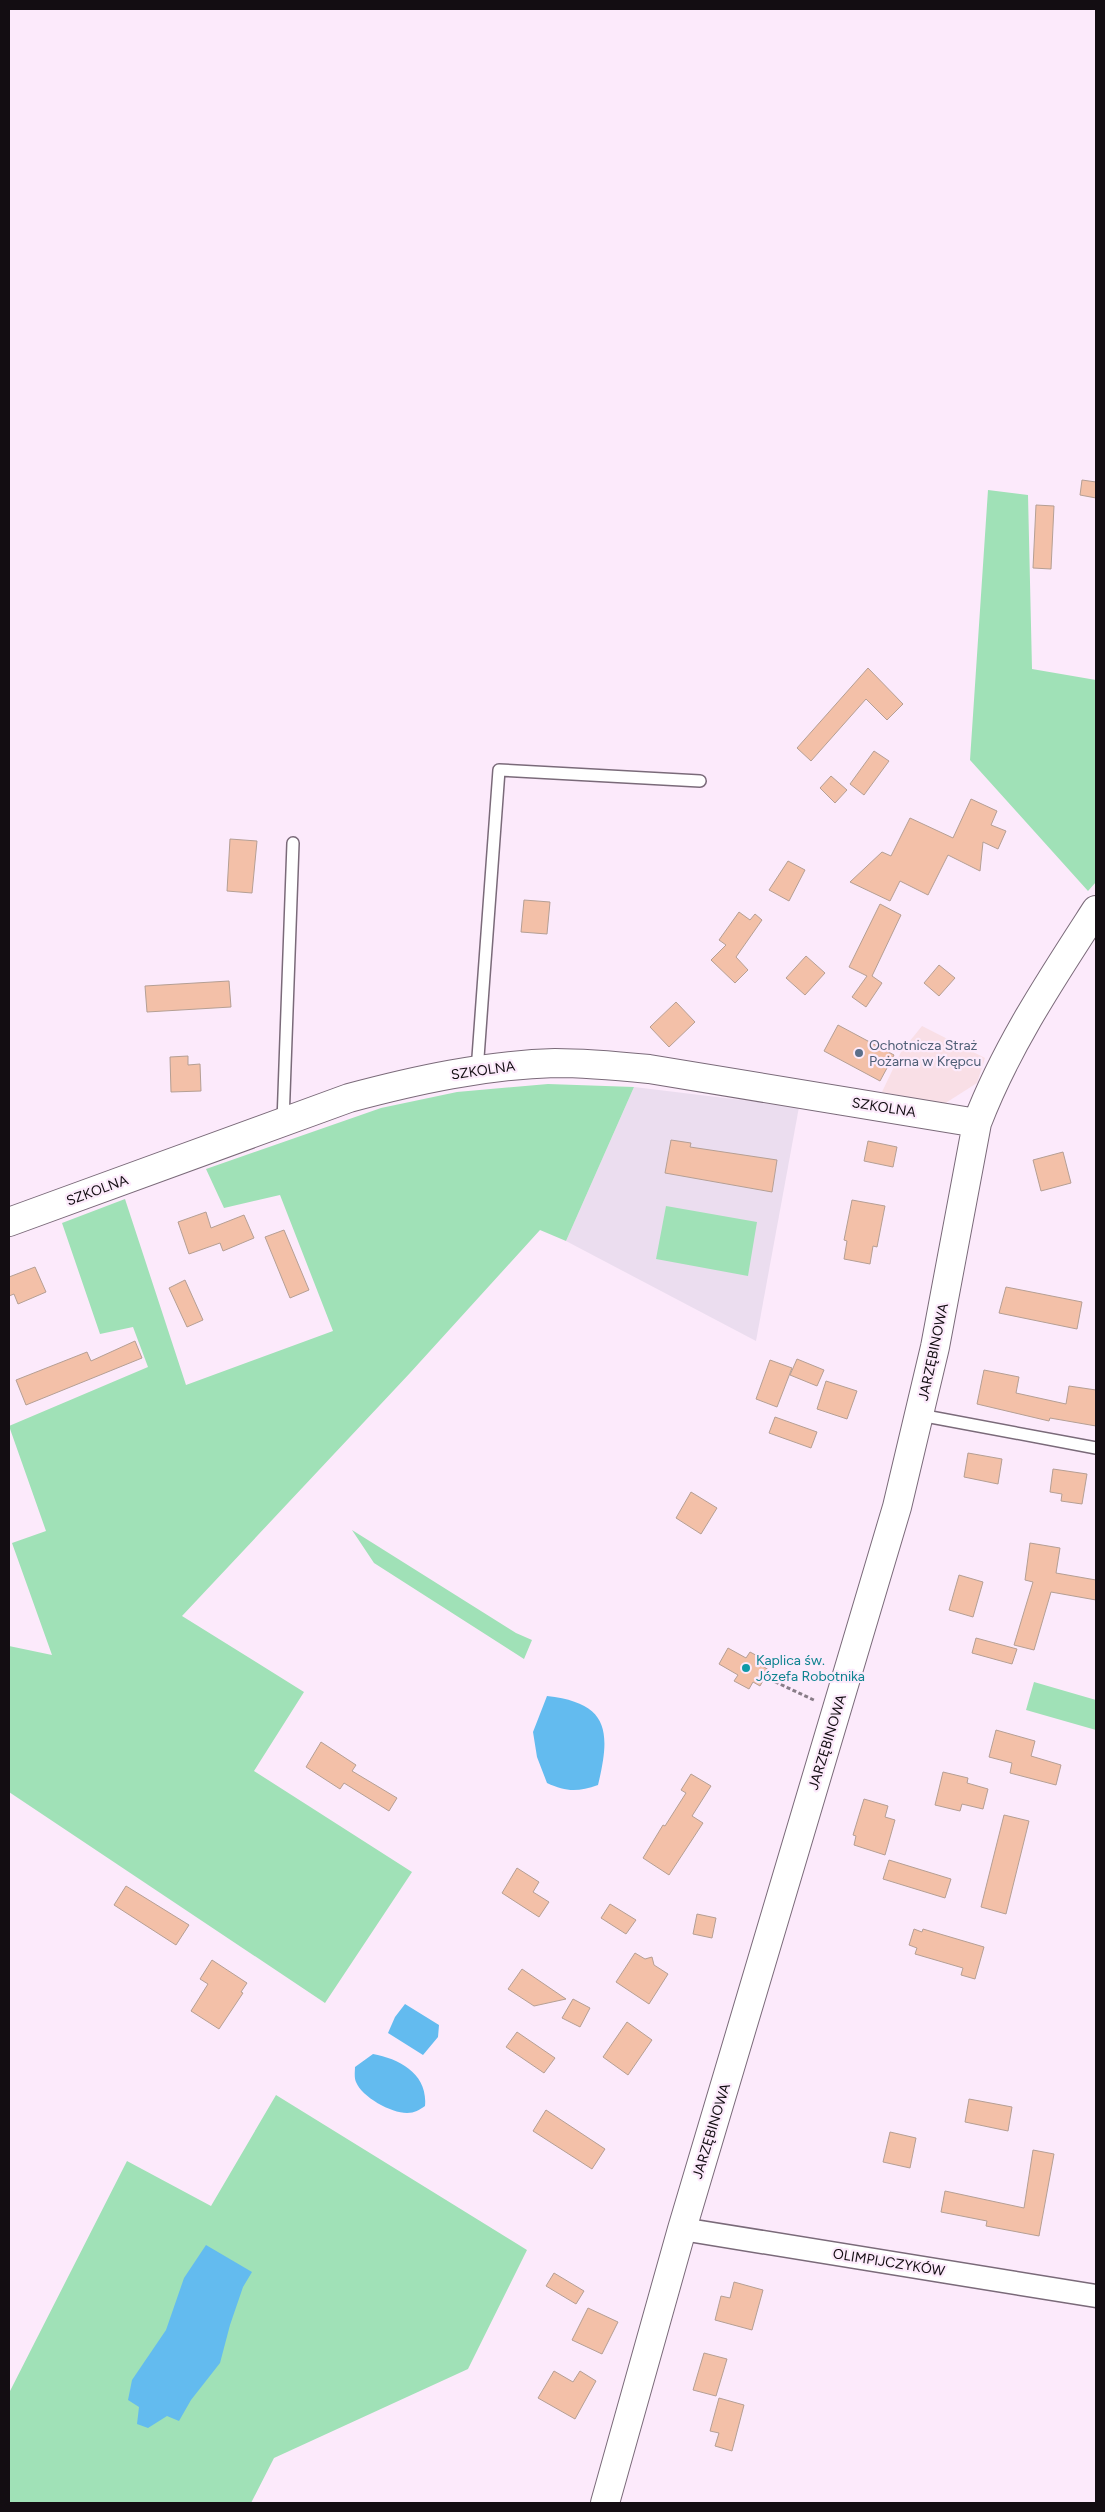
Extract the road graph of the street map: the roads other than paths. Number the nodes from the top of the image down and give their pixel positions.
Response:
1 (700, 781) dead end
2 (293, 843) dead end
3 (1096, 910) edge
4 (476, 1071) junction
5 (283, 1122) junction
6 (977, 1123) junction
7 (9, 1222) edge
8 (920, 1415) junction
9 (1096, 1448) edge
10 (682, 2229) junction
11 (1096, 2296) edge
12 (605, 2503) edge

1 - 4 lane
2 - 5 lane
3 - 6 street, JARZĘBINOWA
4 - 5 street, SZKOLNA
4 - 6 street, SZKOLNA
5 - 7 street, SZKOLNA
6 - 8 street, JARZĘBINOWA
8 - 9 lane
8 - 10 street, JARZĘBINOWA
10 - 11 street, OLIMPIJCZYKÓW
10 - 12 street, JARZĘBINOWA

